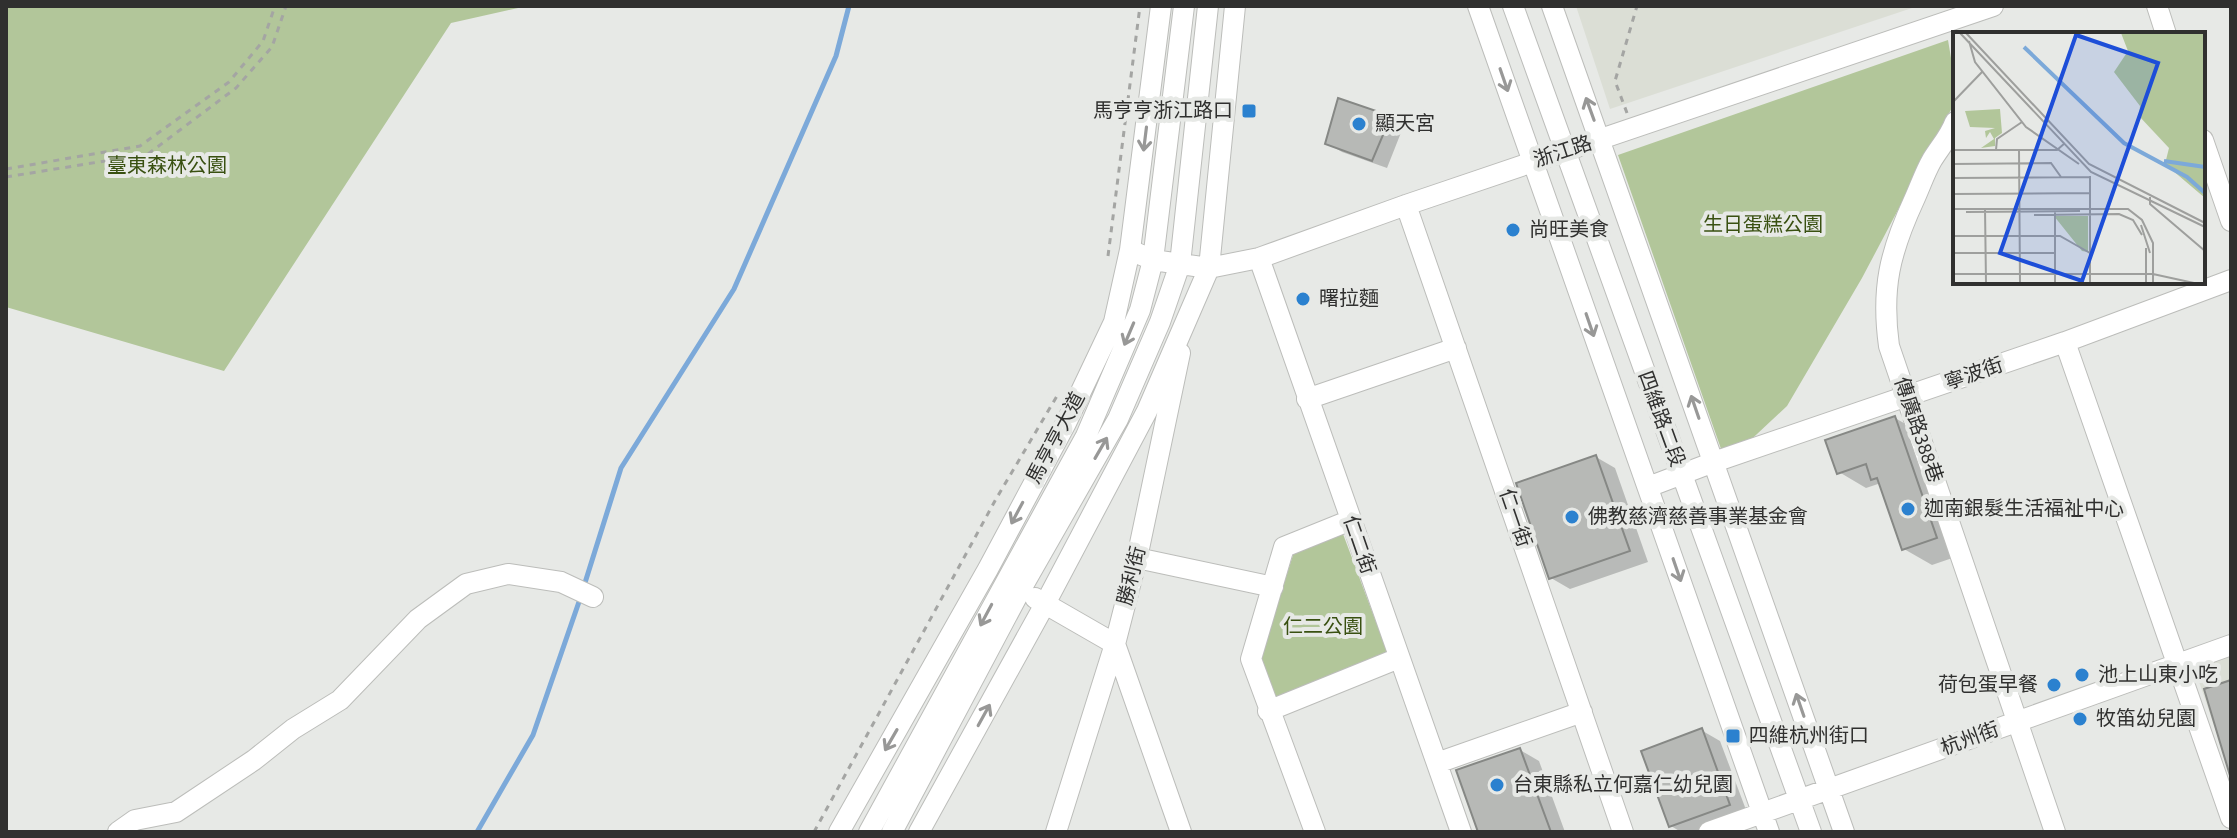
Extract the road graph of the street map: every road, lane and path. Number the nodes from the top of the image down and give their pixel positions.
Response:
1 (275, 6) edge
2 (286, 6) edge
3 (1140, 6) edge
4 (1161, 6) edge
5 (1184, 6) edge
6 (1208, 6) edge
7 (1235, 6) edge
8 (1513, 6) edge
9 (1552, 6) edge
10 (1637, 6) edge
11 (1993, 6) edge
12 (2157, 6) edge
13 (1486, 8) edge
14 (1957, 26) edge
15 (2165, 32) edge
16 (1155, 55) junction
17 (1178, 56) junction
18 (1203, 56) junction
19 (1230, 58) junction
20 (1953, 125) edge
21 (1633, 129) junction
22 (1601, 140) junction
23 (2205, 146) edge
24 (1564, 153) junction
25 (1533, 162) junction
26 (6, 169) edge
27 (6, 177) edge
28 (1406, 205) junction
29 (2231, 221) edge
30 (1130, 250) junction
31 (1259, 258) junction
32 (1153, 260) junction
33 (1180, 264) junction
34 (1209, 268) junction
35 (1107, 270) dead end
36 (2231, 280) edge
37 (1187, 314) junction
38 (2065, 342) junction
39 (1456, 348) junction
40 (1059, 394) dead end
41 (1907, 397) junction
42 (1307, 399) junction
43 (1714, 462) junction
44 (1681, 474) junction
45 (1648, 487) junction
46 (1351, 520) junction
47 (1137, 558) junction
48 (1005, 579) junction
49 (1273, 587) junction
50 (593, 597) dead end
51 (1045, 604) junction
52 (1115, 644) junction
53 (2231, 645) edge
54 (1399, 658) junction
55 (2178, 664) junction
56 (1268, 711) junction
57 (1582, 712) junction
58 (2017, 721) junction
59 (1437, 763) junction
60 (1830, 790) junction
61 (1800, 801) junction
62 (2231, 818) edge
63 (1766, 823) edge
64 (118, 832) edge
65 (814, 832) edge
66 (839, 832) edge
67 (869, 832) edge
68 (892, 832) edge
69 (919, 832) edge
70 (1056, 832) edge
71 (1181, 832) edge
72 (1315, 832) edge
73 (1461, 832) edge
74 (1623, 832) edge
75 (1709, 832) edge
76 (1811, 832) edge
77 (1844, 832) edge
78 (2055, 832) edge

1 - 26 path
2 - 27 path
3 - 35 path
4 - 16 street, 馬亨亨大道
5 - 17 street, 馬亨亨大道
6 - 18 street, 馬亨亨大道
7 - 19 street
8 - 24 street, 四維路二段
22 -> 9 street, 四維路二段
10 - 21 path
11 - 14 street, 浙江路
12 - 15 street
13 -> 25 street, 四維路二段
14 - 21 street, 浙江路
16 - 17 street
16 -> 30 street, 馬亨亨大道
17 - 32 street, 馬亨亨大道
18 - 19 street
18 - 33 street, 馬亨亨大道
19 - 34 street
20 - 41 street, 傳廣路388巷
21 - 22 street, 浙江路
22 - 24 street, 浙江路
43 -> 22 street, 四維路二段
23 - 29 street
24 - 25 street, 浙江路
24 - 44 street, 四維路二段
25 - 28 street, 浙江路
25 -> 45 street, 四維路二段
28 - 31 street, 浙江路
28 - 39 street, 仁一街
30 - 32 street, 浙江路
30 -> 48 street, 馬亨亨大道
31 - 34 street, 浙江路
31 - 42 street, 仁二街
32 - 33 street, 浙江路
32 -> 48 street, 馬亨亨大道
33 - 34 street, 浙江路
48 -> 33 street, 馬亨亨大道
34 - 37 street
36 - 38 street, 寧波街
37 - 47 street, 勝利街
37 - 51 street
38 - 41 street, 寧波街
38 - 55 street
39 - 42 street
39 - 57 street, 仁一街
40 - 65 path
41 - 43 street, 寧波街
41 - 58 street, 傳廣路388巷
42 - 46 street, 仁二街
43 - 44 street, 寧波街
60 -> 43 street, 四維路二段
44 - 45 street, 寧波街
44 - 61 street, 四維路二段
45 -> 63 street, 四維路二段
46 - 49 street
46 - 54 street, 仁二街
47 - 49 street
47 - 52 street, 勝利街
48 - 51 street
48 -> 66 street, 馬亨亨大道
48 -> 67 street, 馬亨亨大道
48 - 68 street, 馬亨亨大道
49 - 56 street
50 - 64 street
51 - 52 street
69 -> 51 street
52 - 70 street, 勝利街
52 - 71 street
53 - 55 street, 杭州街
54 - 56 street
54 - 59 street, 仁二街
55 - 58 street, 杭州街
55 - 62 street
56 - 72 street
57 - 59 street
57 - 74 street, 仁一街
58 - 60 street, 杭州街
58 - 78 street, 傳廣路388巷
59 - 73 street, 仁二街
60 - 61 street, 杭州街
60 - 77 street, 四維路二段
61 - 63 street, 杭州街
61 - 76 street, 四維路二段
63 - 75 street, 杭州街

